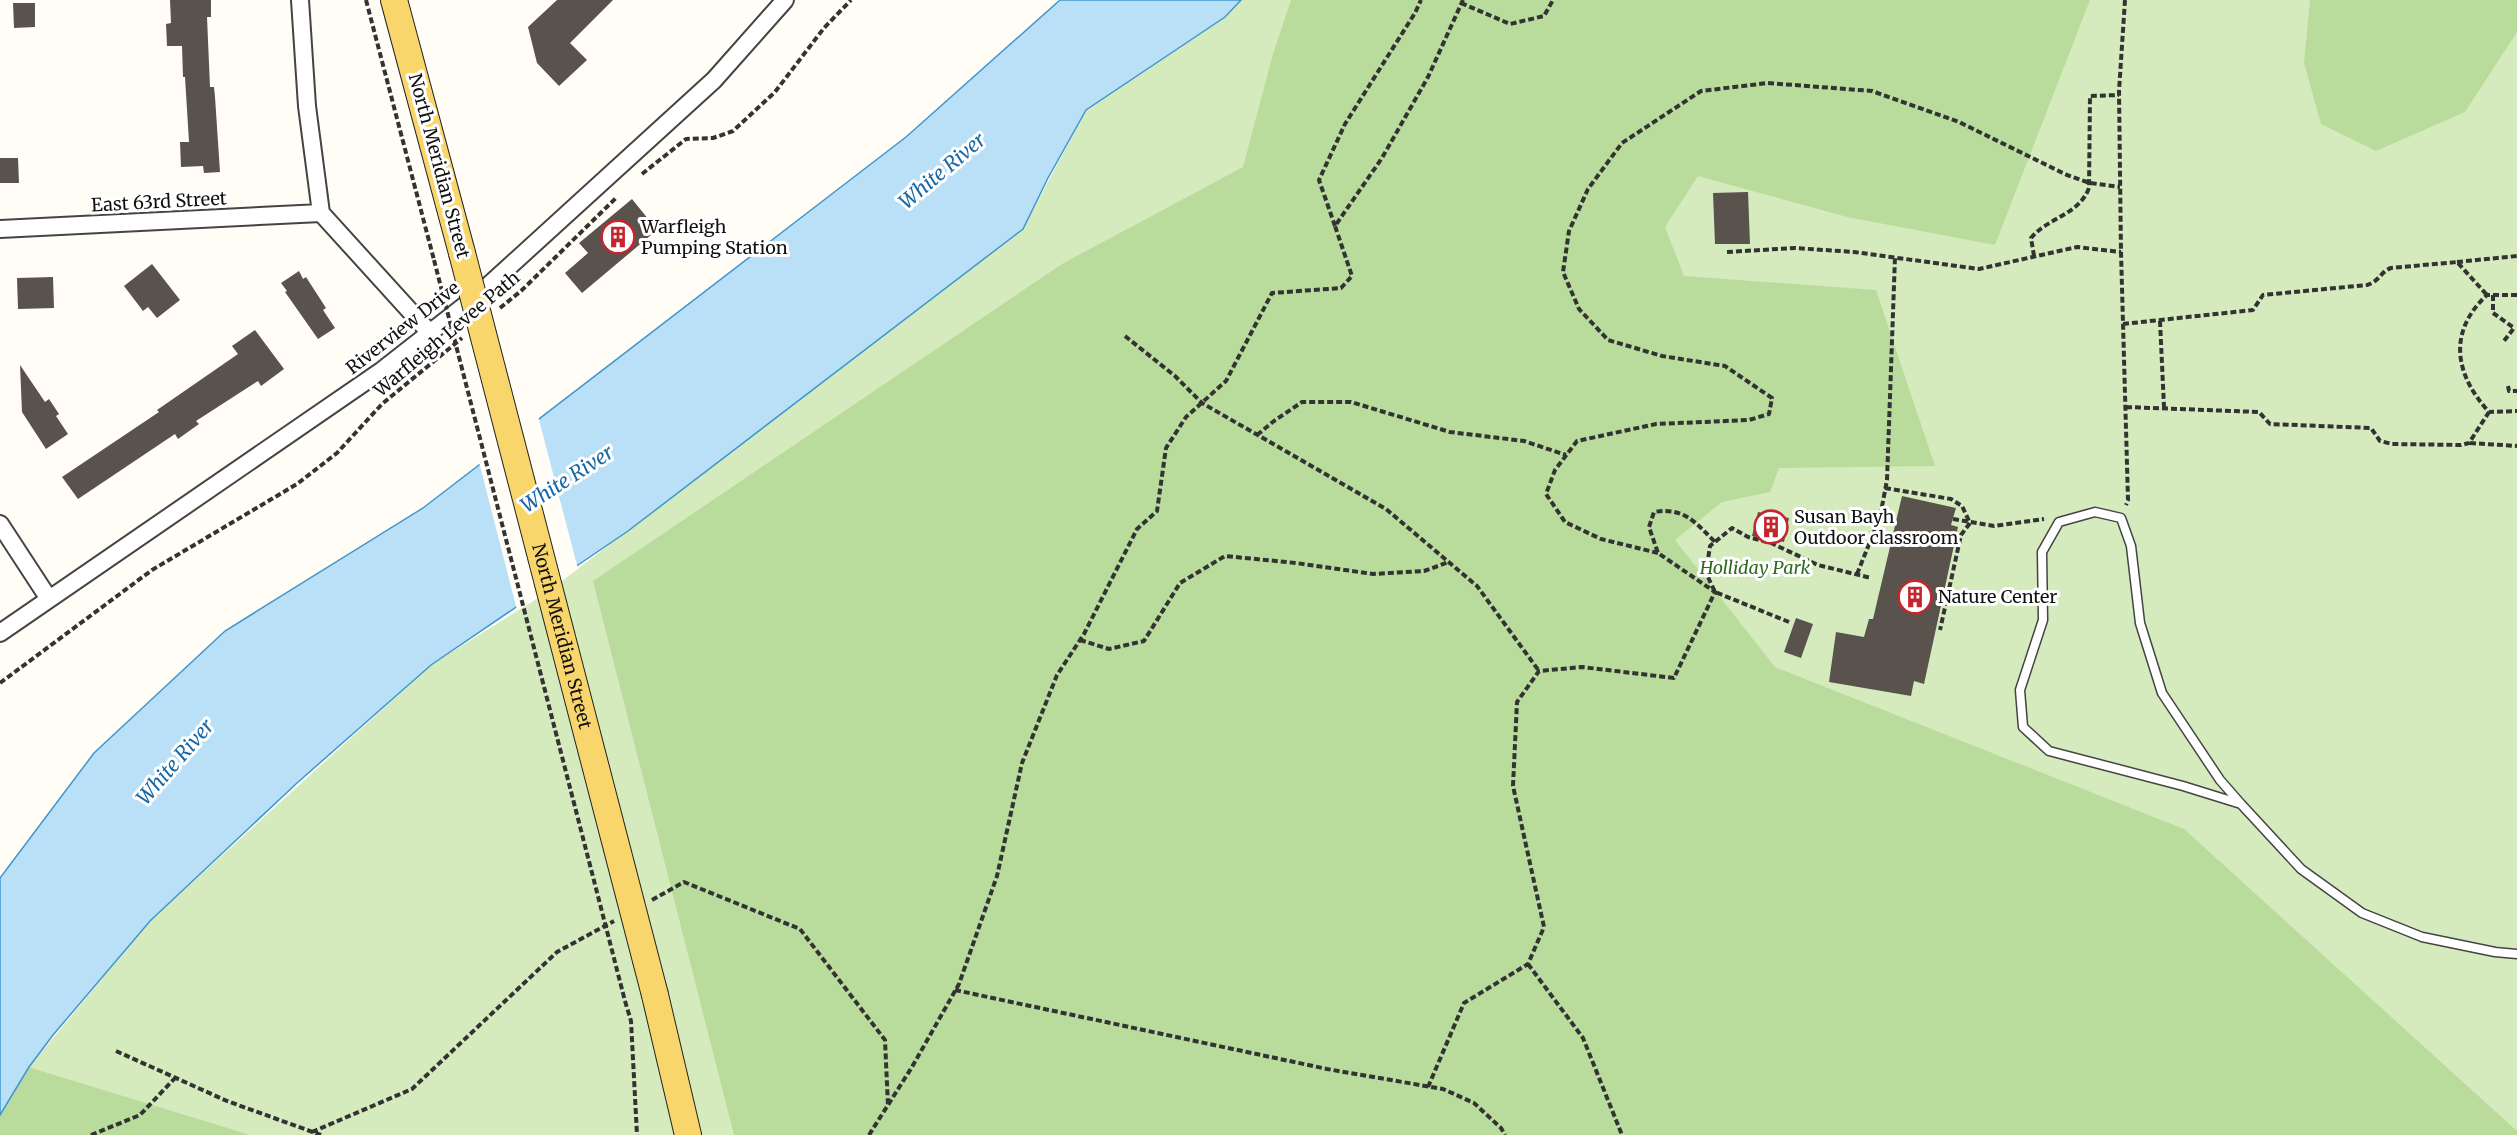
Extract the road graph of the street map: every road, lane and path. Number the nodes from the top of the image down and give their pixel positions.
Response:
1 (300, 0) edge
2 (366, 0) edge
3 (394, 0) edge
4 (785, 0) edge
5 (851, 0) edge
6 (1421, 0) edge
7 (1552, 0) edge
8 (2125, 0) edge
9 (1462, 2) edge
10 (2119, 95) junction
11 (633, 180) dead end
12 (2090, 183) junction
13 (2120, 187) junction
14 (618, 196) dead end
15 (321, 213) junction
16 (1335, 226) junction
17 (0, 230) edge
18 (1727, 252) dead end
19 (2121, 252) junction
20 (2034, 256) junction
21 (2517, 256) edge
22 (1895, 257) junction
23 (2457, 262) junction
24 (2517, 294) edge
25 (2487, 295) junction
26 (2493, 295) junction
27 (493, 314) dead end
28 (2160, 321) junction
29 (2123, 324) junction
30 (430, 333) junction
31 (465, 336) dead end
32 (1125, 336) dead end
33 (2504, 341) dead end
34 (2508, 387) dead end
35 (2517, 391) edge
36 (1202, 403) junction
37 (2126, 407) junction
38 (2164, 407) junction
39 (2517, 411) edge
40 (2489, 412) junction
41 (1257, 435) junction
42 (2469, 443) junction
43 (2517, 446) edge
44 (1566, 455) junction
45 (1886, 488) junction
46 (2050, 518) dead end
47 (2121, 518) junction
48 (1953, 519) dead end
49 (1970, 523) junction
50 (0, 524) edge
51 (1715, 542) junction
52 (1658, 553) junction
53 (1449, 562) junction
54 (1857, 574) junction
55 (1871, 578) dead end
56 (1715, 591) junction
57 (49, 599) junction
58 (1789, 622) dead end
59 (1940, 630) dead end
60 (0, 633) edge
61 (1080, 640) junction
62 (1539, 671) junction
63 (0, 683) edge
64 (2241, 804) junction
65 (2517, 954) edge
66 (1528, 964) junction
67 (955, 990) junction
68 (116, 1051) dead end
69 (176, 1078) junction
70 (1428, 1087) junction
71 (91, 1135) edge
72 (321, 1135) edge
73 (638, 1135) edge
74 (688, 1135) edge
75 (869, 1135) edge
76 (1505, 1135) edge
77 (1622, 1135) edge

1 - 15 street
2 - 73 path, bridge
3 - 74 main road, North Meridian Street, bridge
4 - 30 street, Riverview Drive
5 - 11 path
6 - 16 path
7 - 9 path
8 - 10 path
9 - 16 path
10 - 12 path
10 - 13 path
12 - 13 path
12 - 20 path
12 - 44 path
13 - 19 path
14 - 27 path, Warfleigh Levee Path
15 - 17 street, East 63rd Street
15 - 30 street
16 - 36 path
18 - 22 path
19 - 20 path
19 - 29 path
20 - 22 path
21 - 23 path
22 - 45 path
23 - 25 path
23 - 28 path
24 - 26 path
25 - 26 path
25 - 40 path
26 - 33 path
28 - 29 path
28 - 38 path
29 - 37 path
30 - 57 street, Riverview Drive
31 - 63 path, Warfleigh Levee Path
32 - 36 path
34 - 35 path
36 - 41 path
36 - 61 path
37 - 38 path
37 - 47 path
38 - 42 path
39 - 40 path
40 - 42 path
41 - 44 path
41 - 53 path
42 - 43 path
44 - 52 path
45 - 49 path
45 - 54 path
46 - 49 path
47 - 64 lane
47 - 64 lane
48 - 49 path
49 - 59 path
50 - 57 street
51 - 52 path
51 - 54 path
51 - 56 path
52 - 56 path
53 - 61 path
53 - 62 path
54 - 55 path
56 - 58 path
56 - 62 path
57 - 60 street, Riverview Drive
61 - 67 path
62 - 66 path
64 - 65 lane
66 - 70 path
66 - 77 path
67 - 70 path
67 - 75 path
68 - 69 path
69 - 71 path
69 - 72 path
70 - 76 path

